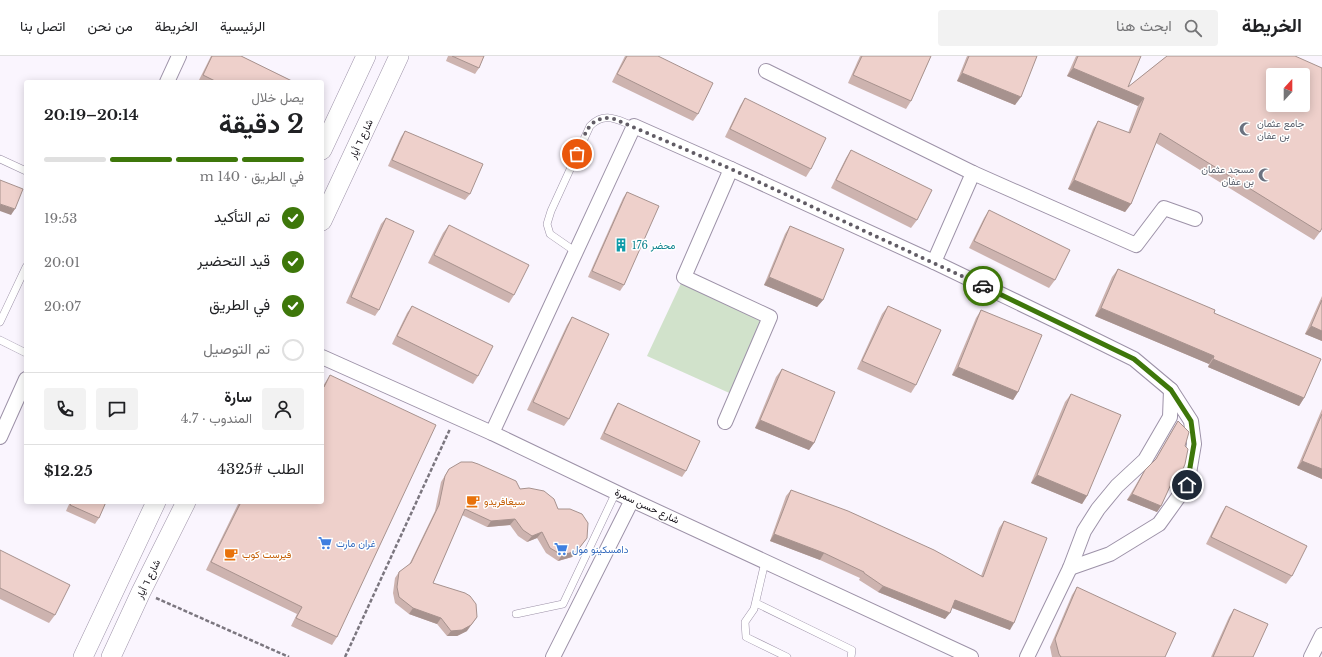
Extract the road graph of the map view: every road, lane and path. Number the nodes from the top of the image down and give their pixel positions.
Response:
1 (179, 56) edge
2 (366, 56) edge
3 (399, 56) edge
4 (766, 71) dead end
5 (168, 80) edge
6 (634, 126) junction
7 (324, 146) edge
8 (0, 159) edge
9 (731, 169) junction
10 (24, 170) edge
11 (973, 173) junction
12 (324, 218) edge
13 (1194, 218) dead end
14 (576, 252) junction
15 (934, 262) junction
16 (24, 272) edge
17 (0, 322) edge
18 (0, 340) edge
19 (24, 352) edge
20 (324, 358) edge
21 (24, 383) edge
22 (1171, 390) junction
23 (456, 416) junction
24 (724, 422) dead end
25 (492, 432) junction
26 (0, 437) edge
27 (616, 492) junction
28 (632, 500) junction
29 (155, 504) edge
30 (185, 504) edge
31 (765, 562) junction
32 (1070, 568) junction
33 (141, 592) junction
34 (756, 602) junction
35 (516, 614) dead end
36 (1322, 635) edge
37 (953, 653) edge
38 (83, 657) edge
39 (111, 657) edge
40 (289, 657) edge
41 (345, 657) edge
42 (553, 657) edge
43 (787, 657) edge
44 (851, 657) edge
45 (971, 657) edge
46 (1027, 657) edge
47 (1312, 657) edge

1 - 5 street
2 - 7 main road
3 - 12 main road, شارع ٦ أيار
4 - 11 street
6 - 9 street
6 - 14 street
6 - 14 lane
8 - 10 lane
9 - 15 street
9 - 24 street
11 - 13 street
11 - 15 street
14 - 25 street
15 - 22 street
16 - 17 lane
18 - 19 lane
20 - 23 street, شارع حسن سمرة
21 - 26 street
22 - 32 street
22 - 32 street
23 - 25 street, شارع حسن سمرة
23 - 41 path
25 - 27 street, شارع حسن سمرة
27 - 28 street, شارع حسن سمرة
27 - 35 lane
28 - 31 street, شارع حسن سمرة
28 - 42 street
29 - 38 main road
30 - 33 main road, شارع ٦ أيار
31 - 34 lane
31 - 37 street, شارع حسن سمرة
32 - 46 street
33 - 39 main road, شارع ٦ أيار
33 - 40 path
34 - 43 lane
34 - 44 lane
36 - 47 street
37 - 45 street, شارع حسن سمرة

